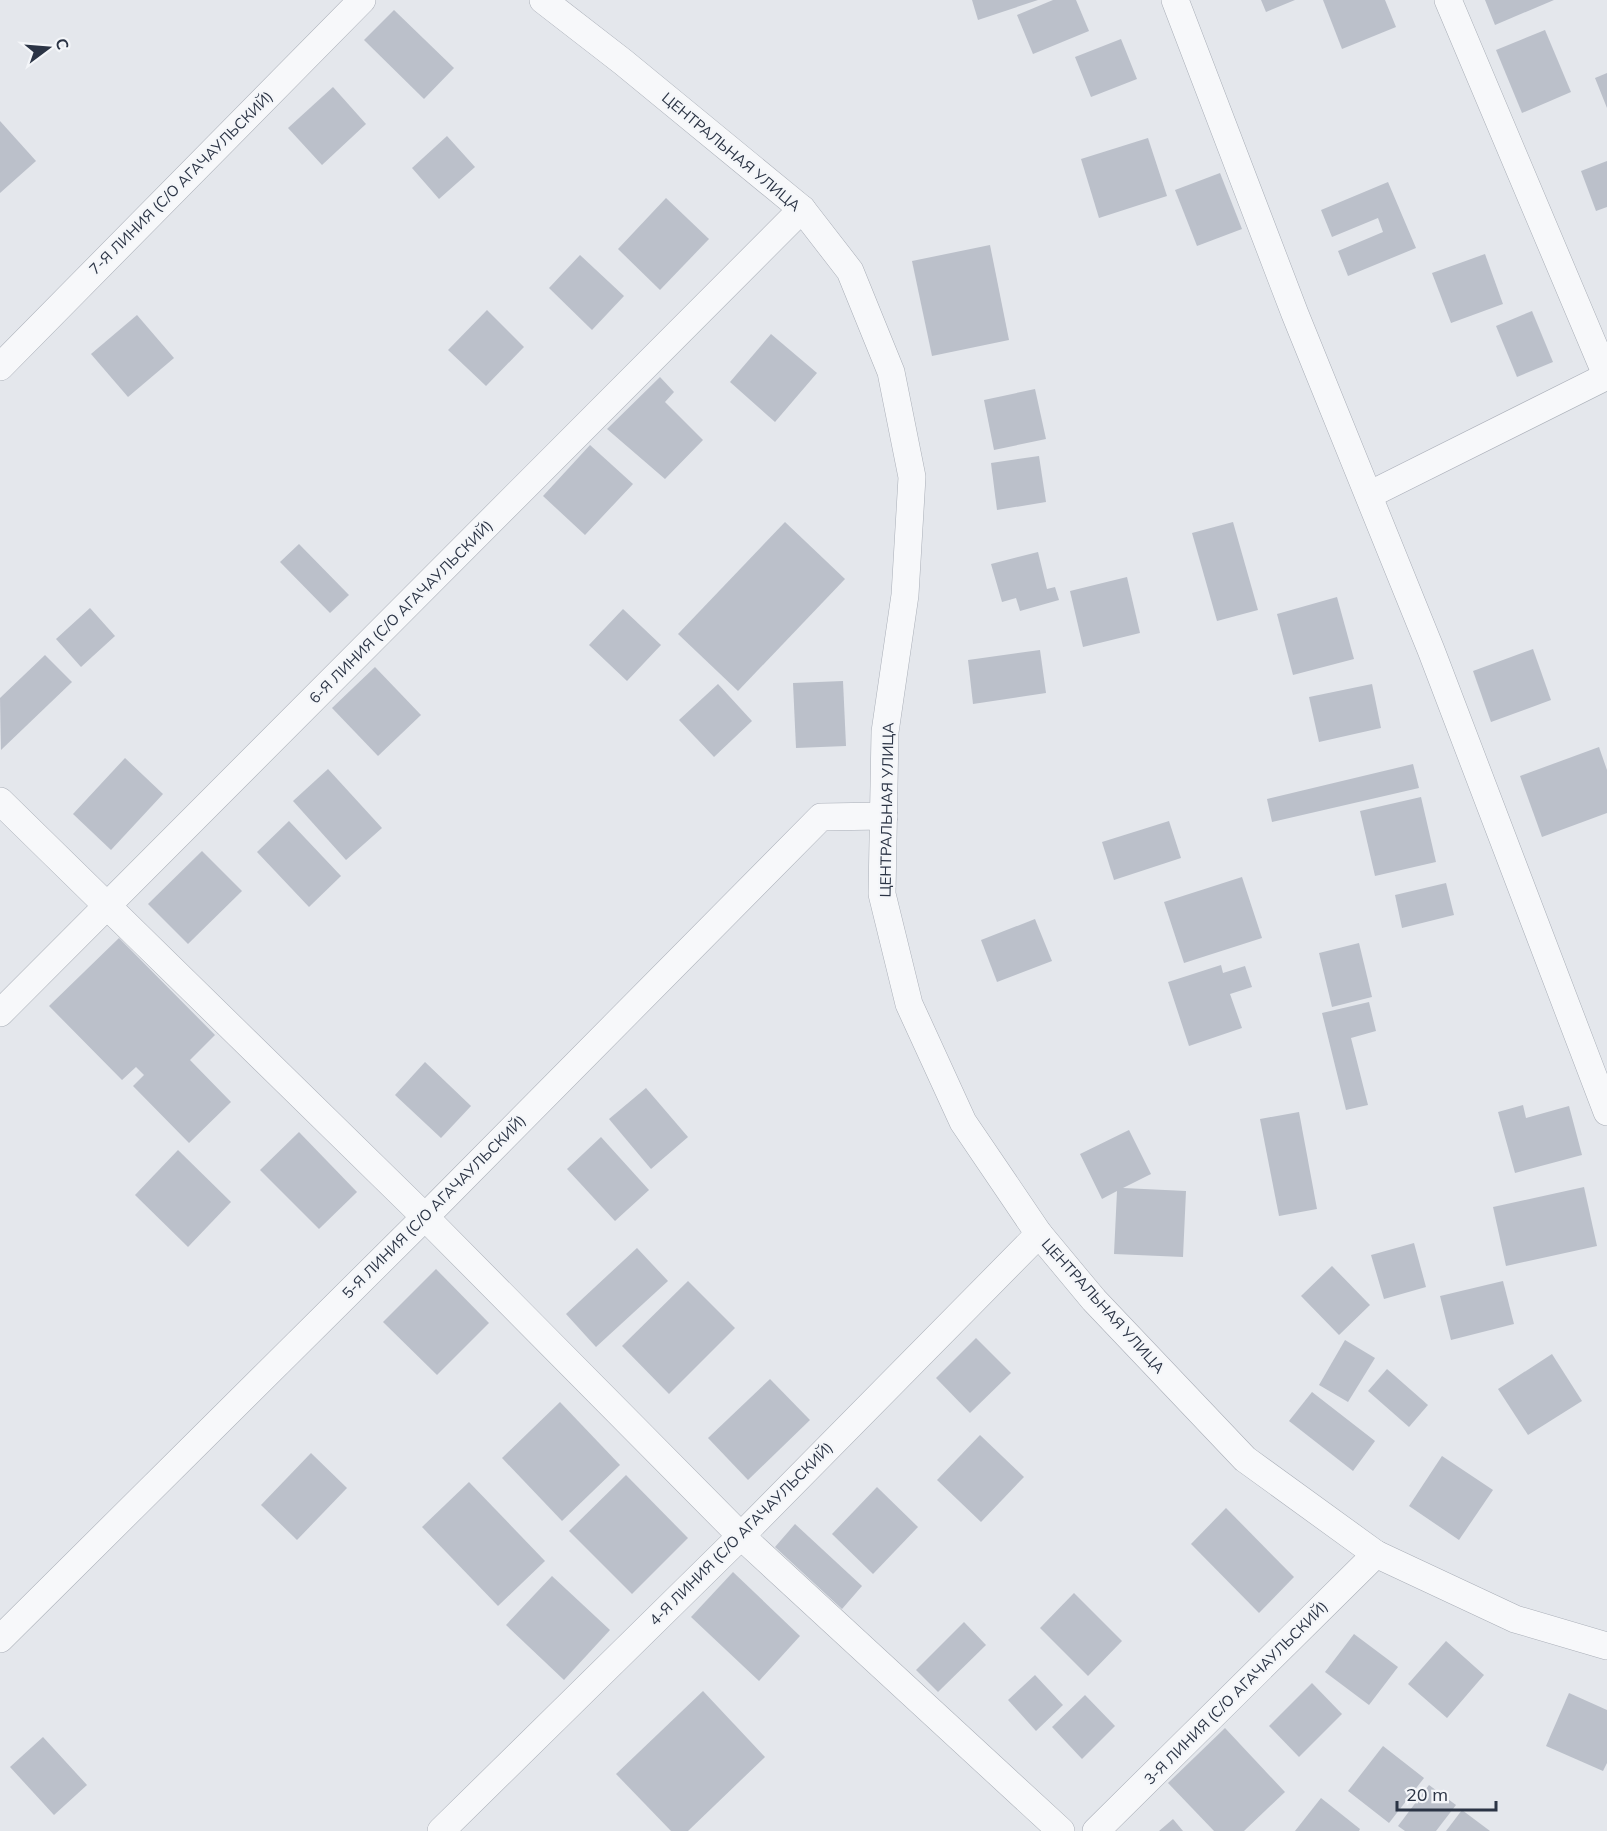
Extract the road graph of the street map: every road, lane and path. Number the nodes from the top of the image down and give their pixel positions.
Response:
1 (362, 0) edge
2 (543, 0) edge
3 (1175, 0) edge
4 (1448, 0) edge
5 (802, 209) junction
6 (0, 367) edge
7 (1607, 376) edge
8 (1369, 495) junction
9 (0, 801) edge
10 (884, 816) junction
11 (106, 908) junction
12 (0, 1013) edge
13 (1607, 1112) edge
14 (425, 1217) junction
15 (1039, 1234) junction
16 (741, 1536) junction
17 (1376, 1554) junction
18 (0, 1639) edge
19 (1607, 1646) edge
20 (441, 1831) edge
21 (1061, 1831) edge
22 (1095, 1831) edge

1 - 6 street, 7-Я ЛИНИЯ (С/О АГАЧАУЛЬСКИЙ)
2 - 5 street, ЦЕНТРАЛЬНАЯ УЛИЦА
3 - 8 street
4 - 7 street
5 - 10 street, ЦЕНТРАЛЬНАЯ УЛИЦА
5 - 11 street, 6-Я ЛИНИЯ (С/О АГАЧАУЛЬСКИЙ)
7 - 8 street
8 - 13 street
9 - 11 street
10 - 14 street, 5-Я ЛИНИЯ (С/О АГАЧАУЛЬСКИЙ)
10 - 15 street, ЦЕНТРАЛЬНАЯ УЛИЦА
11 - 12 street, 6-Я ЛИНИЯ (С/О АГАЧАУЛЬСКИЙ)
11 - 14 street
14 - 16 street
14 - 18 street, 5-Я ЛИНИЯ (С/О АГАЧАУЛЬСКИЙ)
15 - 16 street, 4-Я ЛИНИЯ (С/О АГАЧАУЛЬСКИЙ)
15 - 17 street, ЦЕНТРАЛЬНАЯ УЛИЦА
16 - 20 street, 4-Я ЛИНИЯ (С/О АГАЧАУЛЬСКИЙ)
16 - 21 street
17 - 19 street, ЦЕНТРАЛЬНАЯ УЛИЦА
17 - 22 street, 3-Я ЛИНИЯ (С/О АГАЧАУЛЬСКИЙ)

